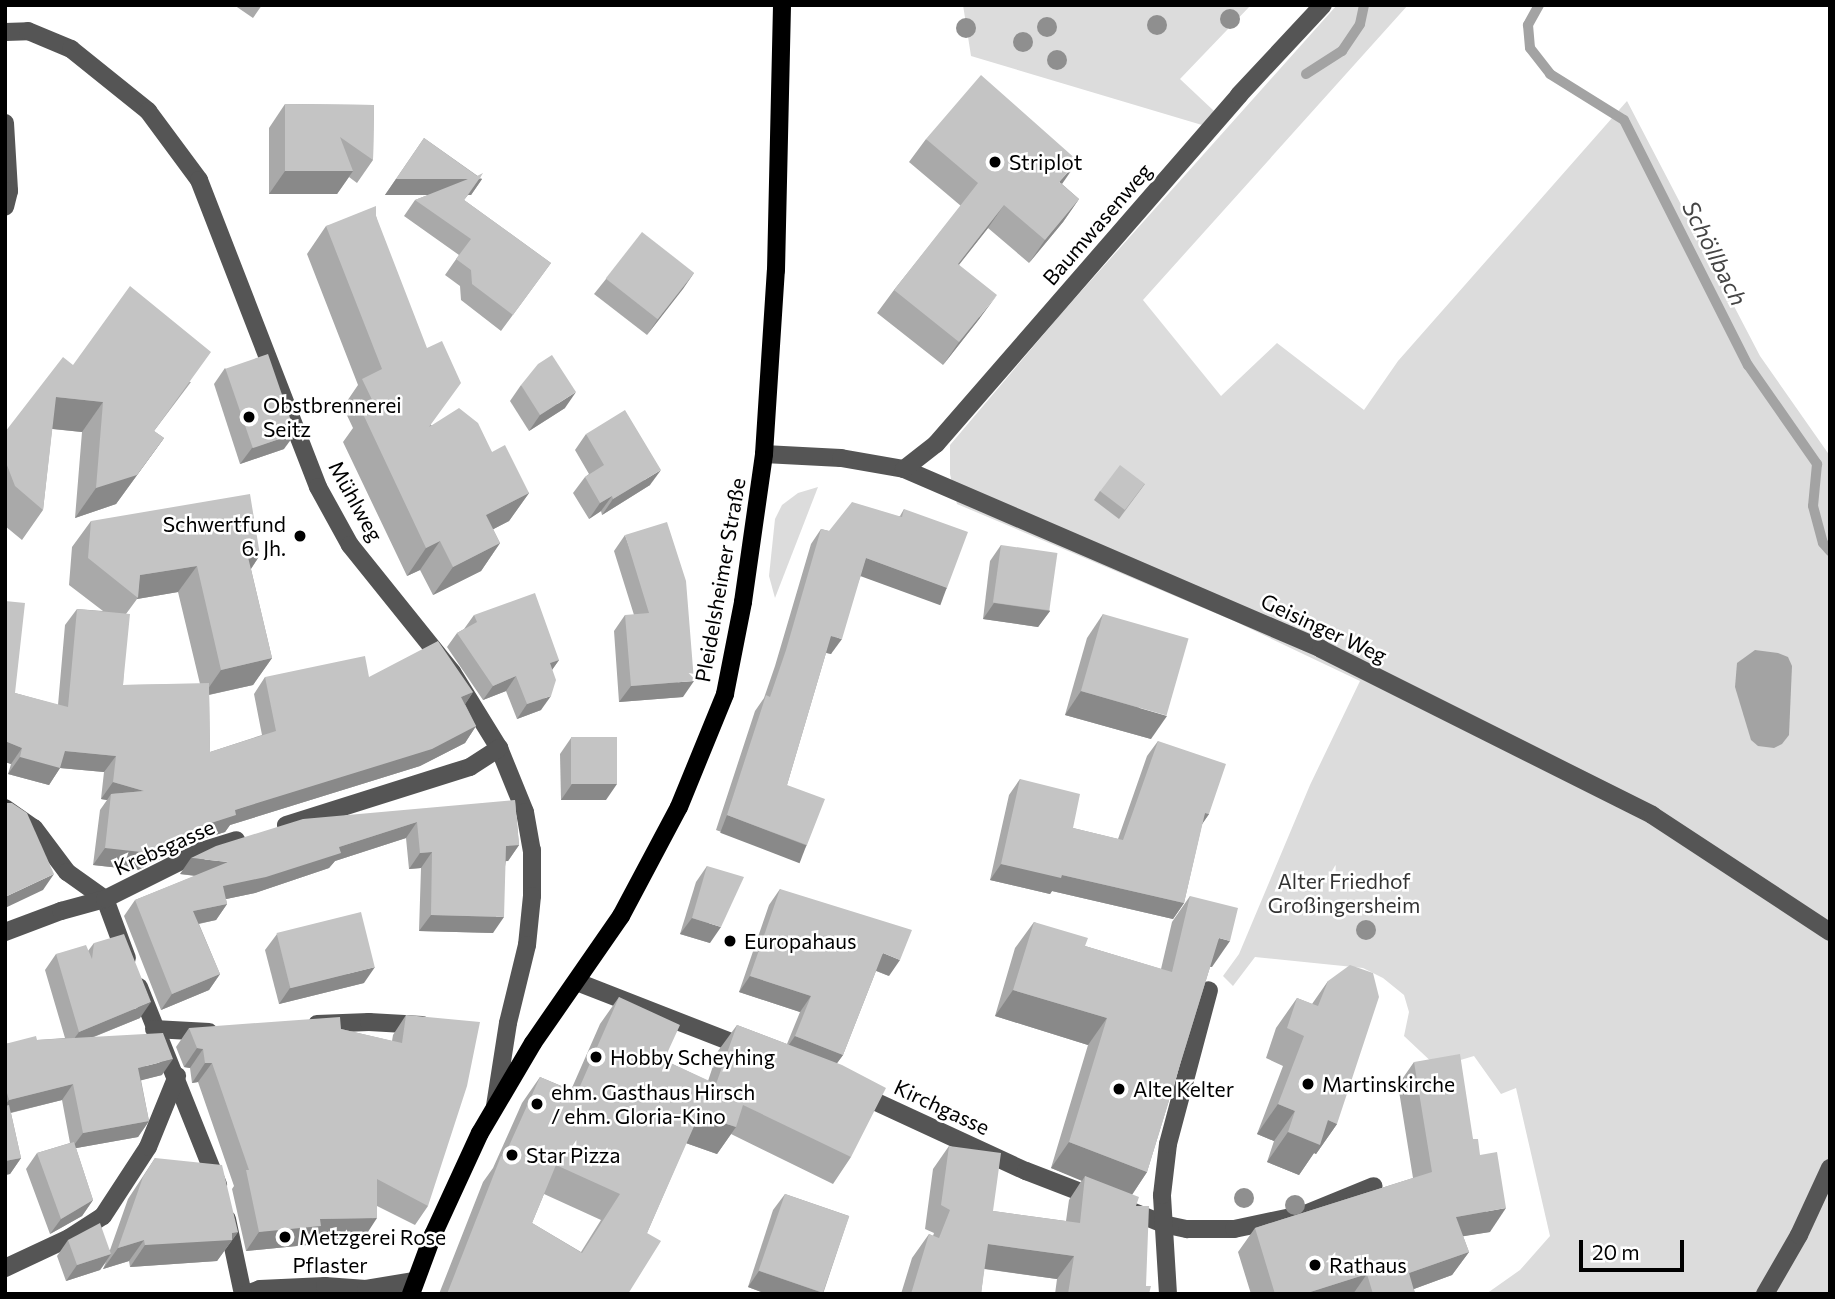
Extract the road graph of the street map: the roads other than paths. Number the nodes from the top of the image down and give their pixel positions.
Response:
1 (782, 5) edge
2 (1323, 5) edge
3 (5, 32) edge
4 (5, 122) edge
5 (5, 207) edge
6 (764, 454) junction
7 (904, 469) junction
8 (499, 748) junction
9 (5, 808) edge
10 (105, 899) junction
11 (5, 932) edge
12 (1830, 932) edge
13 (577, 982) junction
14 (1209, 990) edge
15 (435, 1025) edge
16 (294, 1026) edge
17 (155, 1029) junction
18 (229, 1031) edge
19 (767, 1056) edge
20 (177, 1076) junction
21 (843, 1087) edge
22 (495, 1107) junction
23 (1830, 1168) edge
24 (1374, 1186) dead end
25 (1163, 1224) junction
26 (5, 1268) edge
27 (412, 1287) edge
28 (245, 1294) edge
29 (1168, 1294) edge
30 (1765, 1294) edge

1 - 6 main road, Pleidelsheimer Straße
2 - 7 street, Baumwasenweg
3 - 8 street, Mühlweg
4 - 5 street
6 - 7 street, Geisinger Weg
6 - 13 main road, Pleidelsheimer Straße
7 - 12 street, Geisinger Weg
8 - 10 street, Krebsgasse
8 - 22 street, Mühlweg
9 - 10 street
10 - 11 street, Krebsgasse
10 - 17 street
13 - 19 street
13 - 22 main road, Pleidelsheimer Straße
14 - 25 street
15 - 16 street
17 - 18 street
17 - 20 street
20 - 26 street
20 - 28 street
21 - 25 street, Kirchgasse
22 - 27 main road, Pleidelsheimer Straße
23 - 30 street
24 - 25 street, Kirchgasse
25 - 29 street
27 - 28 street, Pflaster

